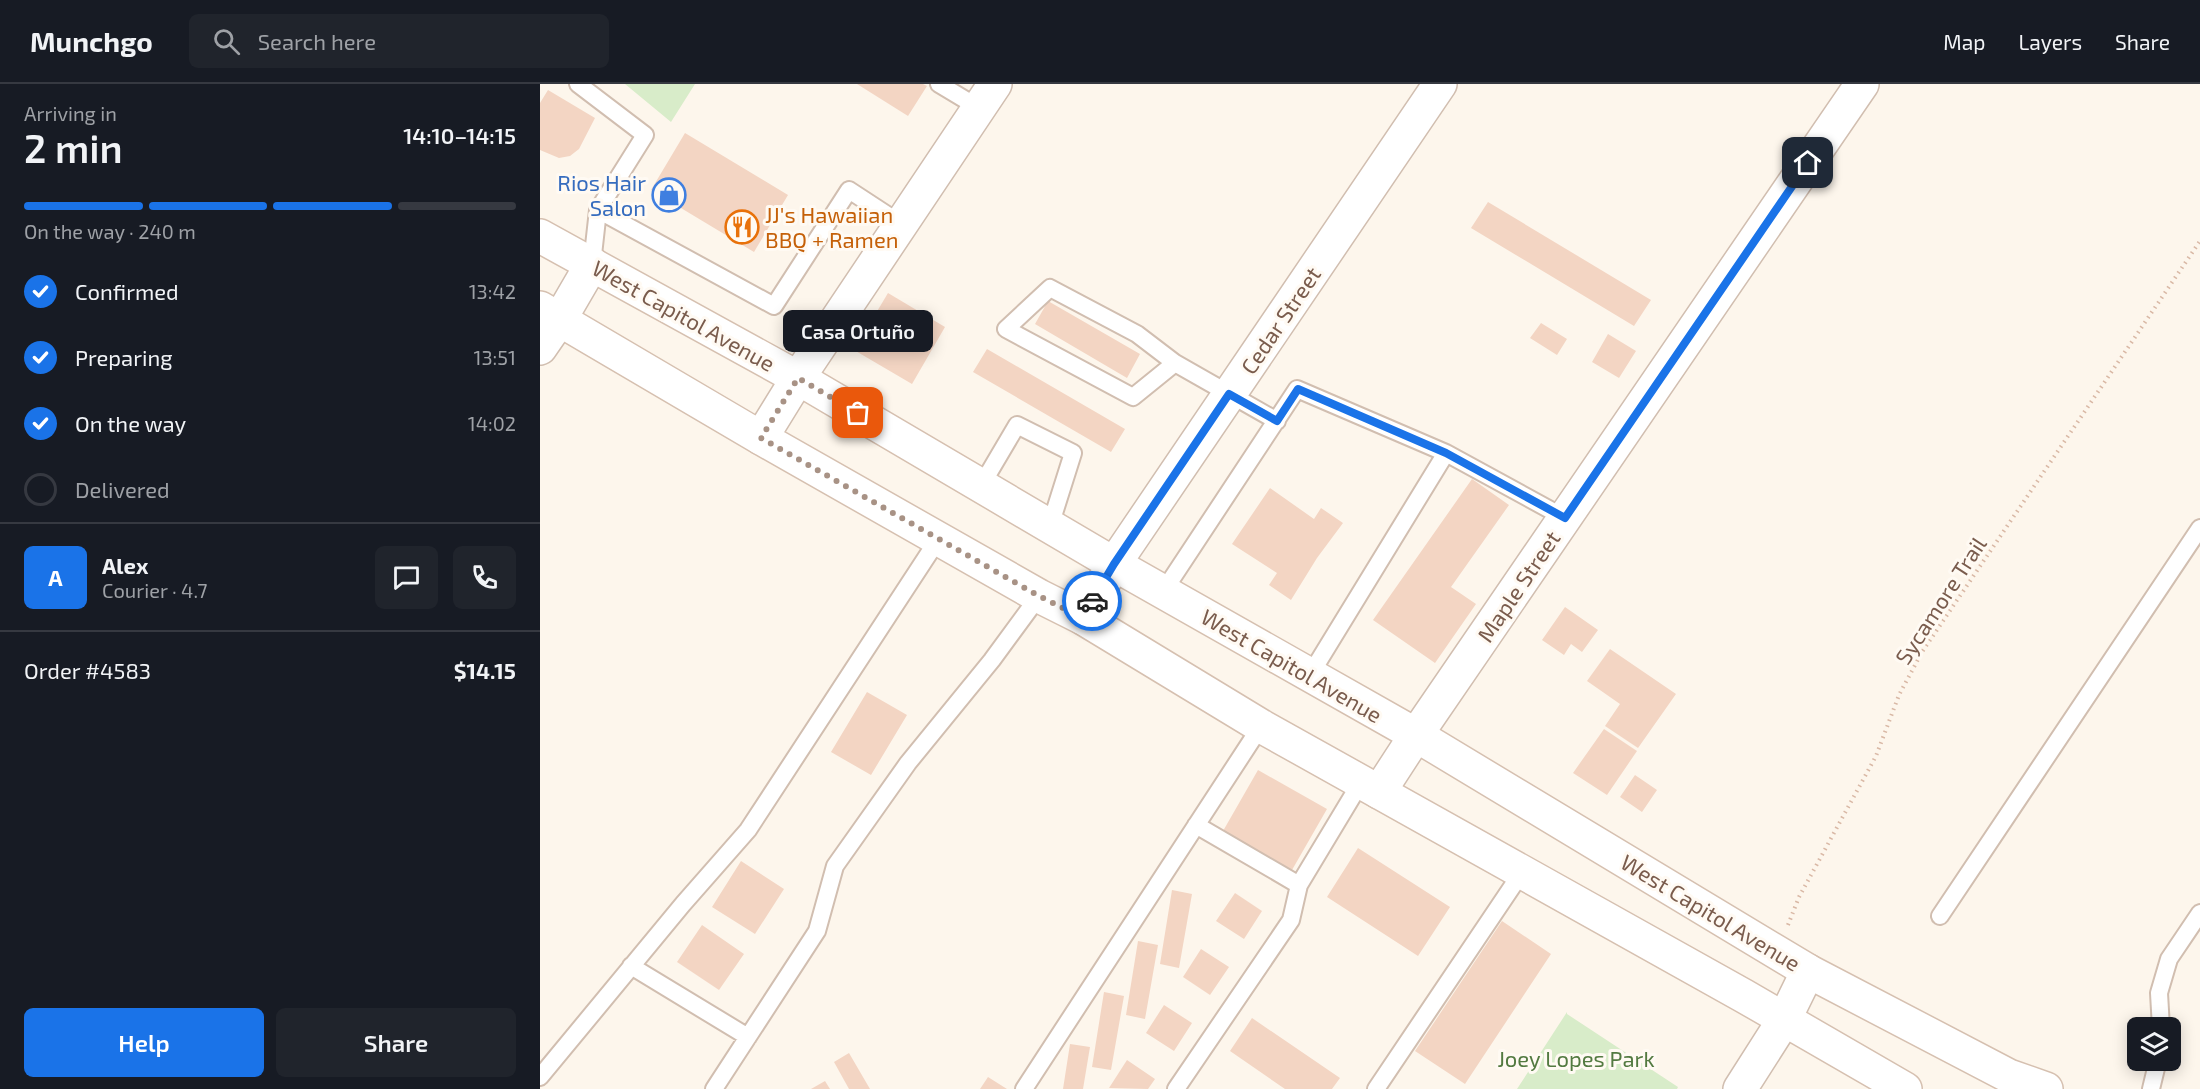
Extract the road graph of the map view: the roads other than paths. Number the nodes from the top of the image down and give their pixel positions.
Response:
1 (578, 84) edge
2 (939, 84) edge
3 (1440, 84) edge
4 (1862, 84) edge
5 (987, 96) edge
6 (598, 210) junction
7 (901, 224) junction
8 (540, 236) edge
9 (592, 264) junction
10 (550, 314) edge
11 (540, 348) edge
12 (1175, 363) junction
13 (798, 378) junction
14 (1229, 394) junction
15 (1277, 421) junction
16 (761, 438) junction
17 (1446, 453) junction
18 (981, 486) junction
19 (1565, 518) junction
20 (1050, 526) junction
21 (2200, 528) edge
22 (939, 538) junction
23 (1114, 564) junction
24 (1163, 592) junction
25 (1039, 596) junction
26 (1083, 618) junction
27 (1310, 675) junction
28 (1261, 726) junction
29 (1416, 735) junction
30 (1370, 787) junction
31 (1196, 825) junction
32 (1521, 872) junction
33 (1299, 885) junction
34 (2200, 913) edge
35 (1940, 916) dead end
36 (632, 966) junction
37 (1808, 971) junction
38 (2161, 1017) edge
39 (1784, 1020) junction
40 (748, 1037) junction
41 (2155, 1071) edge
42 (540, 1077) edge
43 (1748, 1086) edge
44 (1892, 1086) edge
45 (714, 1089) edge
46 (1024, 1089) edge
47 (1176, 1089) edge
48 (1376, 1089) edge
49 (2046, 1089) edge
50 (2151, 1089) edge

1 - 6 lane
2 - 5 lane
3 - 14 main road, Cedar Street
4 - 19 main road, Maple Street
5 - 7 main road
6 - 7 lane
6 - 9 lane
7 - 13 main road
8 - 9 main road, West Capitol Avenue
9 - 10 main road
9 - 13 main road, West Capitol Avenue
10 - 11 main road
10 - 16 main road
12 - 12 lane
12 - 14 lane
13 - 16 main road
13 - 18 main road, West Capitol Avenue
14 - 15 lane
14 - 23 main road, Cedar Street
15 - 17 lane
15 - 24 lane
16 - 22 main road
17 - 19 lane
17 - 27 lane
18 - 20 main road, West Capitol Avenue
18 - 20 lane
19 - 29 main road, Maple Street
20 - 23 main road, West Capitol Avenue
21 - 35 lane
22 - 25 main road
22 - 36 lane
23 - 24 main road, West Capitol Avenue
23 - 26 main road, Cedar Street
24 - 27 main road, West Capitol Avenue
25 - 26 main road
25 - 40 lane
26 - 28 main road
27 - 29 main road, West Capitol Avenue
28 - 30 main road
28 - 31 lane
29 - 30 main road, Maple Street
29 - 37 main road, West Capitol Avenue
30 - 32 main road
30 - 33 lane
31 - 33 lane
31 - 46 lane
32 - 39 main road
32 - 48 lane
33 - 47 lane
34 - 38 lane
36 - 40 lane
36 - 42 lane
37 - 39 main road
37 - 49 main road, West Capitol Avenue
39 - 43 main road
39 - 44 main road
40 - 45 lane
41 - 50 lane

